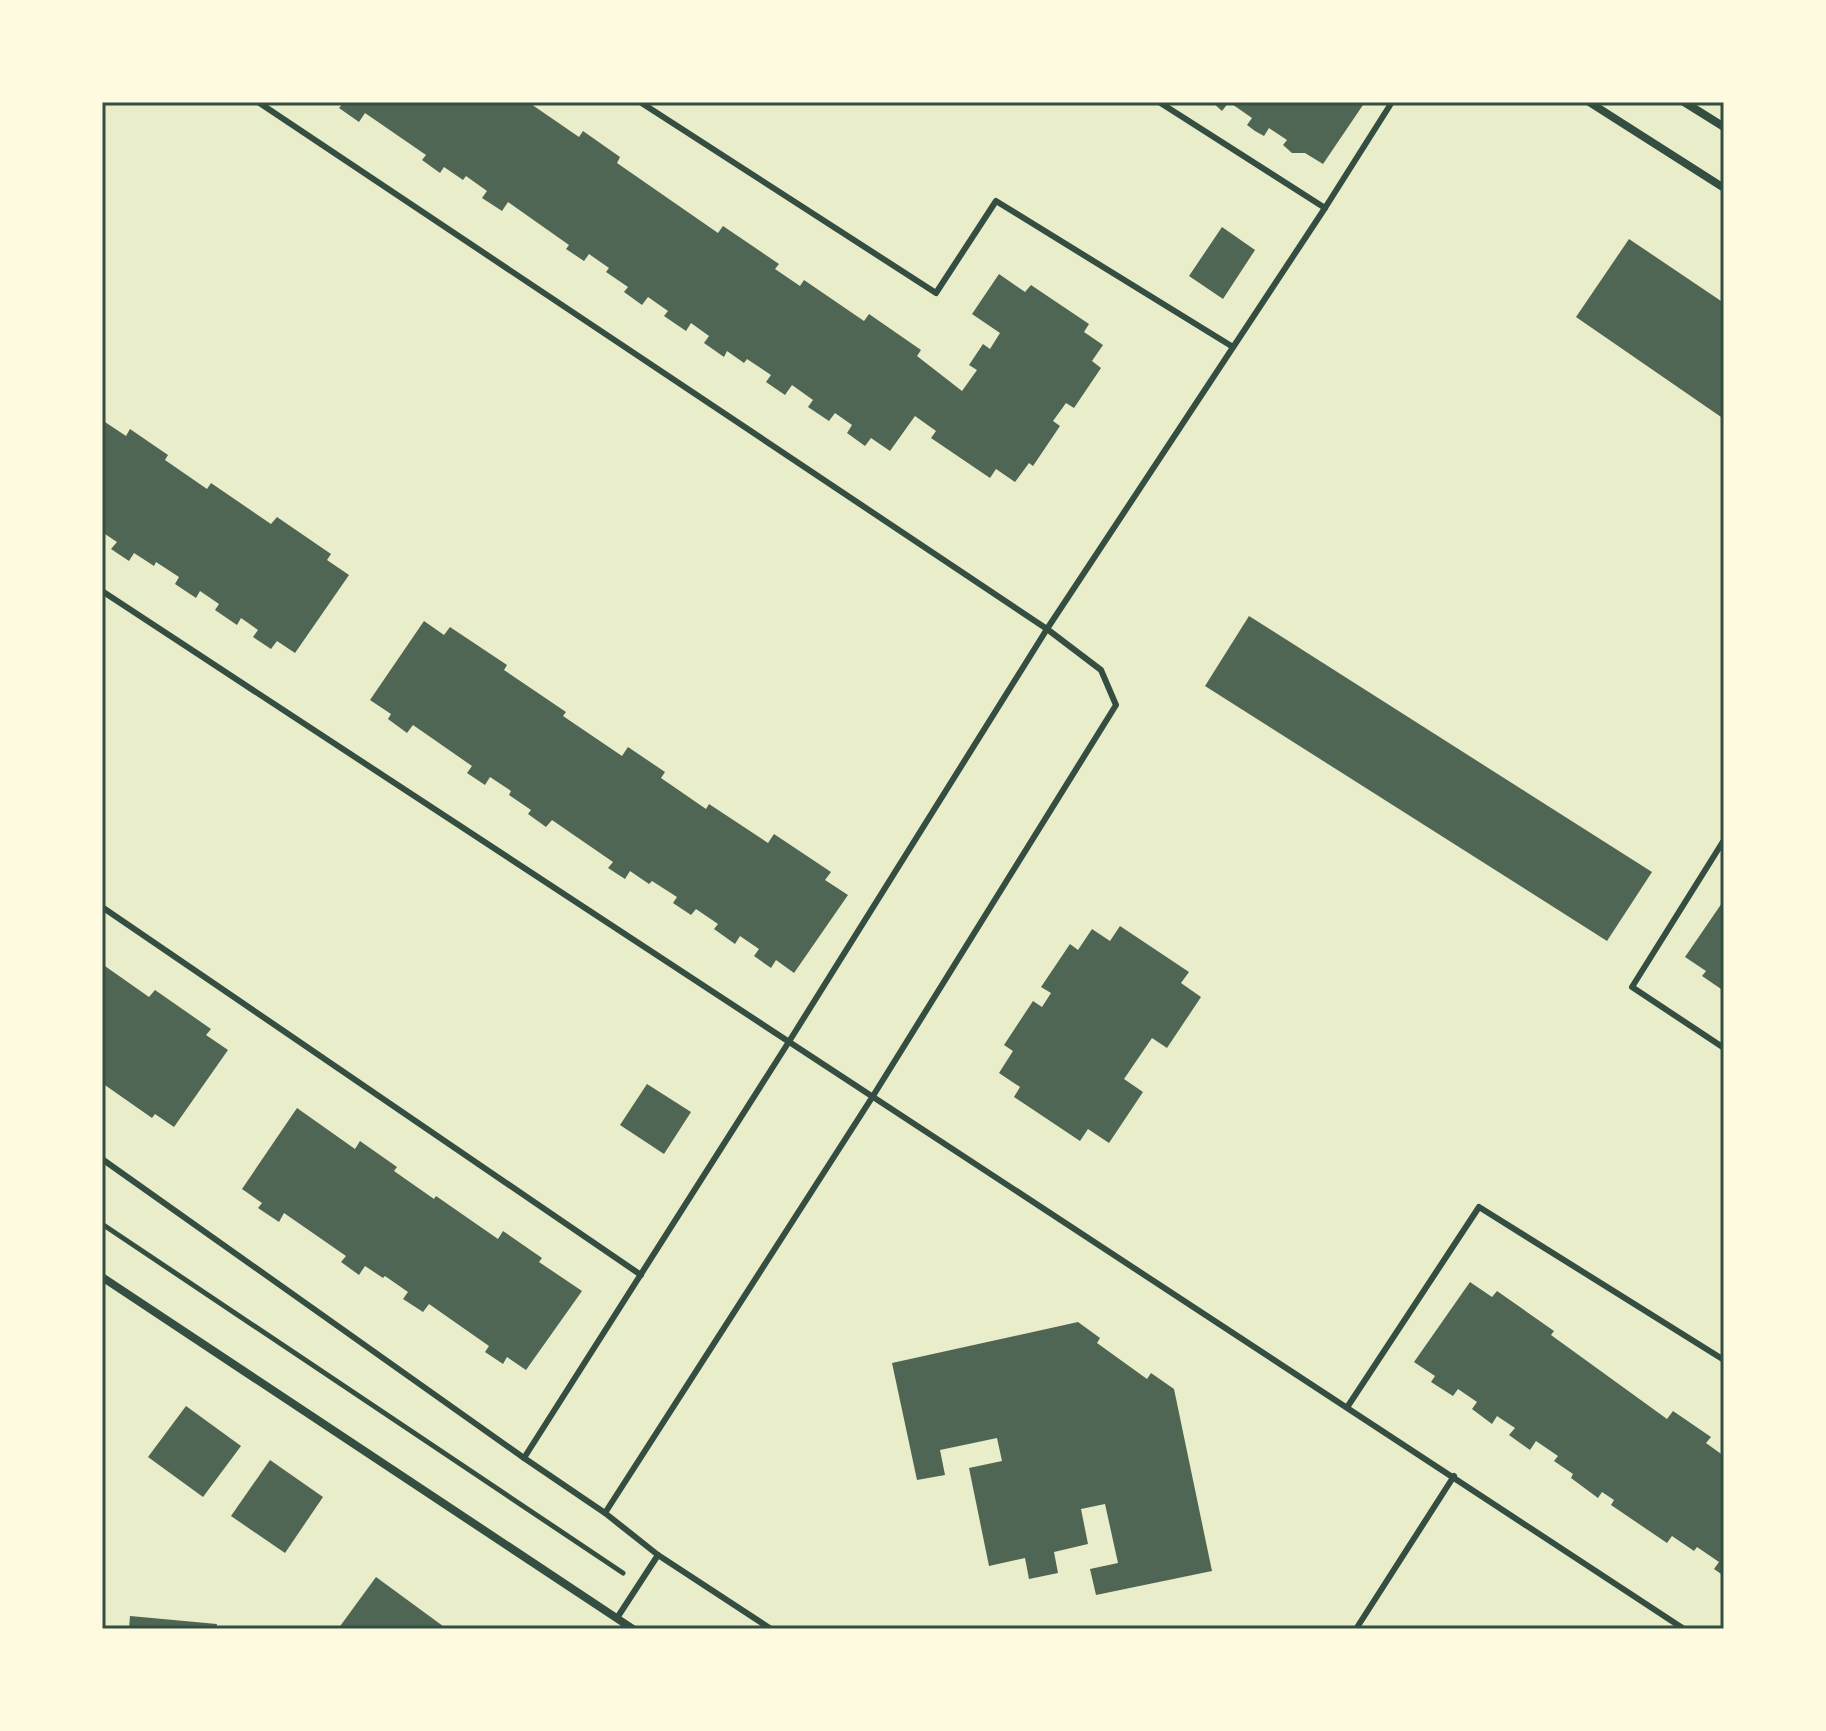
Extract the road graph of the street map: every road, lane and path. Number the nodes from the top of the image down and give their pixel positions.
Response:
1 (258, 102) edge
2 (640, 102) edge
3 (1159, 102) edge
4 (1392, 102) edge
5 (1589, 102) edge
6 (1684, 102) edge
7 (1724, 127) edge
8 (1724, 188) edge
9 (1325, 208) junction
10 (1233, 347) junction
11 (102, 591) edge
12 (1047, 629) junction
13 (1724, 840) edge
14 (102, 907) edge
15 (790, 1040) junction
16 (1724, 1048) edge
17 (873, 1096) junction
18 (102, 1159) edge
19 (102, 1224) edge
20 (641, 1275) junction
21 (102, 1277) edge
22 (1724, 1360) edge
23 (1348, 1406) junction
24 (524, 1458) junction
25 (1454, 1476) junction
26 (605, 1513) junction
27 (658, 1555) junction
28 (639, 1583) junction
29 (617, 1618) junction
30 (633, 1629) edge
31 (771, 1629) edge
32 (1356, 1629) edge
33 (1684, 1629) edge

1 - 12 lane
2 - 10 lane
3 - 9 lane
4 - 9 lane
5 - 8 street
6 - 7 street
9 - 10 lane
10 - 12 lane
11 - 15 lane
12 - 15 lane
12 - 17 lane
13 - 16 lane
14 - 20 lane
15 - 17 lane
15 - 20 lane
17 - 23 lane
17 - 26 lane
18 - 24 lane
19 - 28 path
20 - 24 lane
21 - 29 street
22 - 23 lane
23 - 25 lane
24 - 26 lane
25 - 32 lane
25 - 33 lane
26 - 27 lane
27 - 28 lane
27 - 31 lane
28 - 29 lane
29 - 30 street

